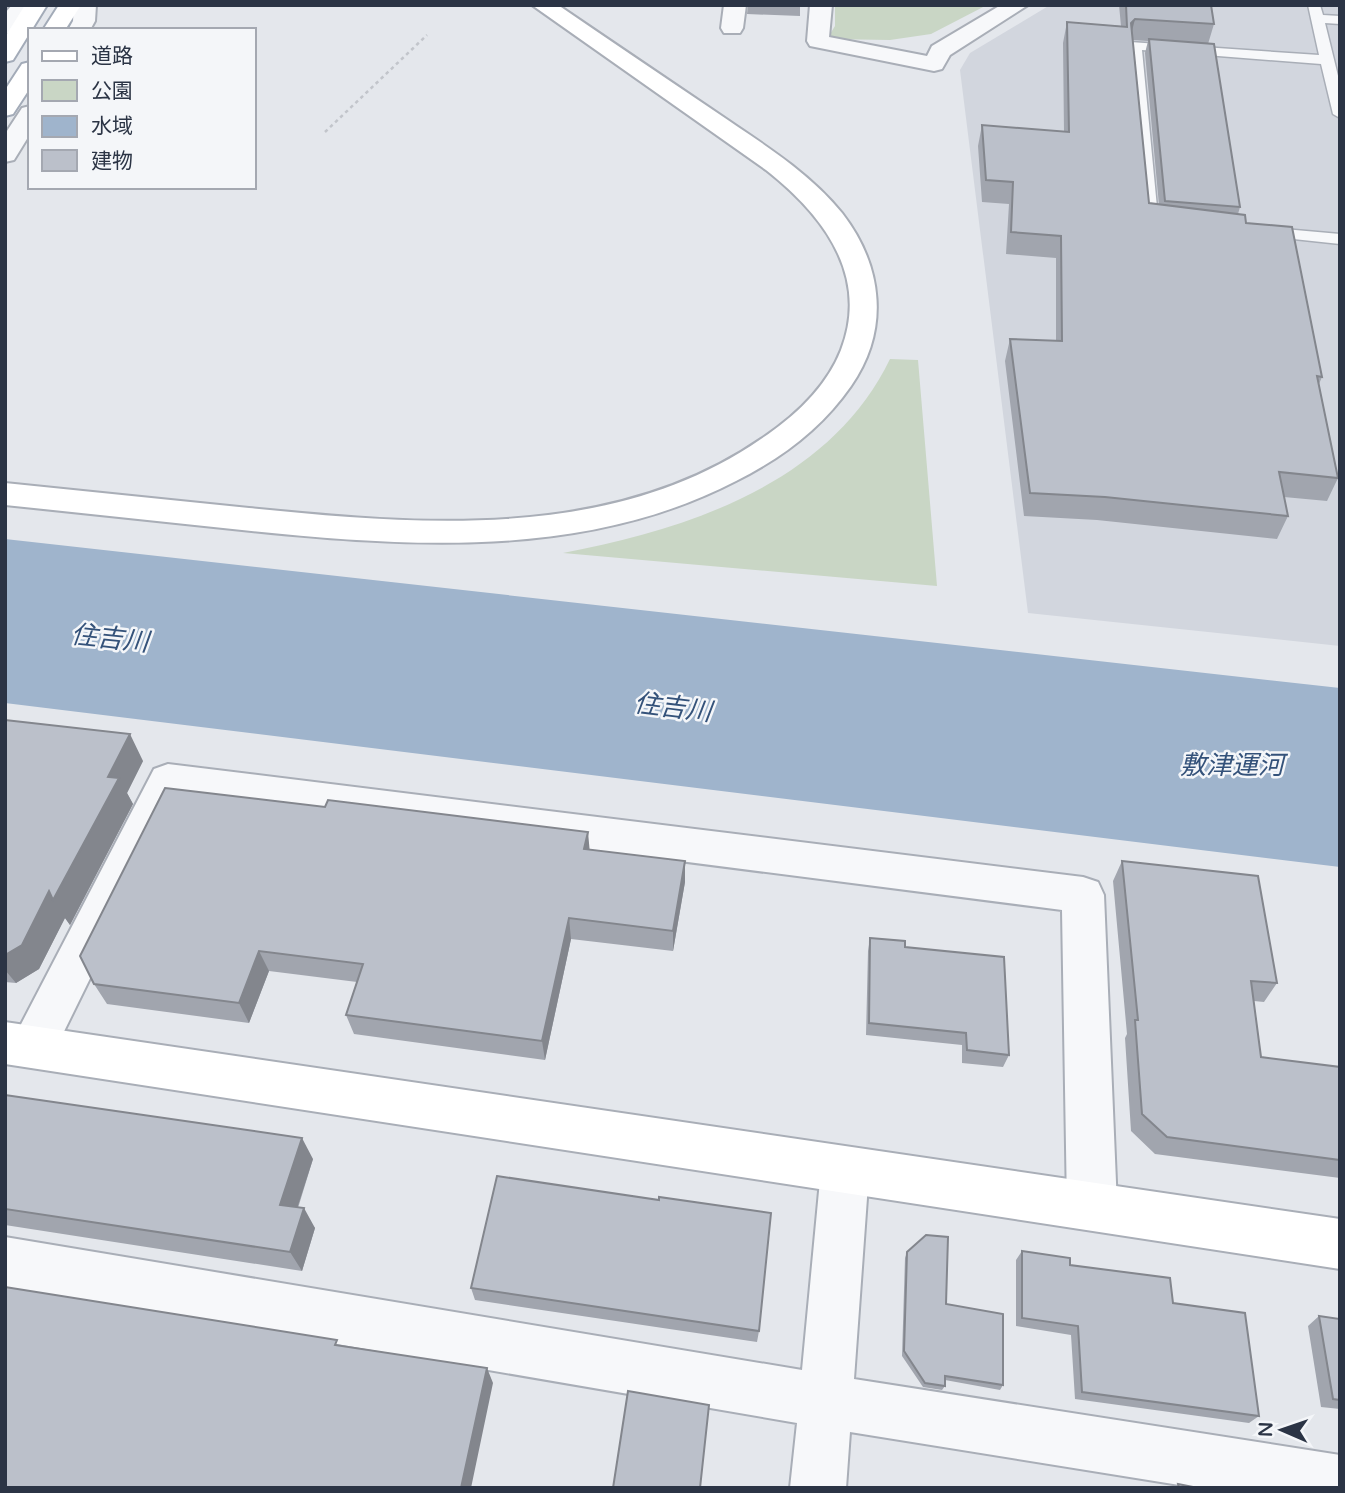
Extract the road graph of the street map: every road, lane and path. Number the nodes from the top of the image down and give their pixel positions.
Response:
1 (24, 5) edge
2 (36, 5) edge
3 (70, 5) edge
4 (85, 5) edge
5 (543, 5) edge
6 (736, 5) edge
7 (821, 5) edge
8 (1017, 5) edge
9 (1316, 12) edge
10 (1340, 20) edge
11 (5, 27) edge
12 (55, 28) edge
13 (80, 28) edge
14 (732, 28) dead end
15 (426, 35) dead end
16 (5, 55) edge
17 (1327, 60) junction
18 (28, 72) edge
19 (5, 109) edge
20 (1340, 114) edge
21 (28, 116) edge
22 (325, 132) dead end
23 (5, 155) edge
24 (1178, 225) edge
25 (1245, 230) edge
26 (1340, 239) edge
27 (5, 494) edge
28 (19, 1045) edge
29 (845, 1170) junction
30 (1092, 1206) junction
31 (1340, 1244) edge
32 (5, 1262) edge
33 (826, 1401) junction
34 (1340, 1482) edge
35 (818, 1488) edge

1 - 11 street
2 - 16 street
3 - 12 street
4 - 13 street
5 - 27 street
6 - 14 street
7 - 8 street
9 - 10 lane
9 - 17 lane
15 - 22 path
17 - 20 lane
17 - 24 lane
18 - 19 street
21 - 23 street
25 - 26 lane
28 - 29 street
28 - 30 street
29 - 30 street
29 - 33 street
30 - 31 street
32 - 33 street
33 - 34 street
33 - 35 street

